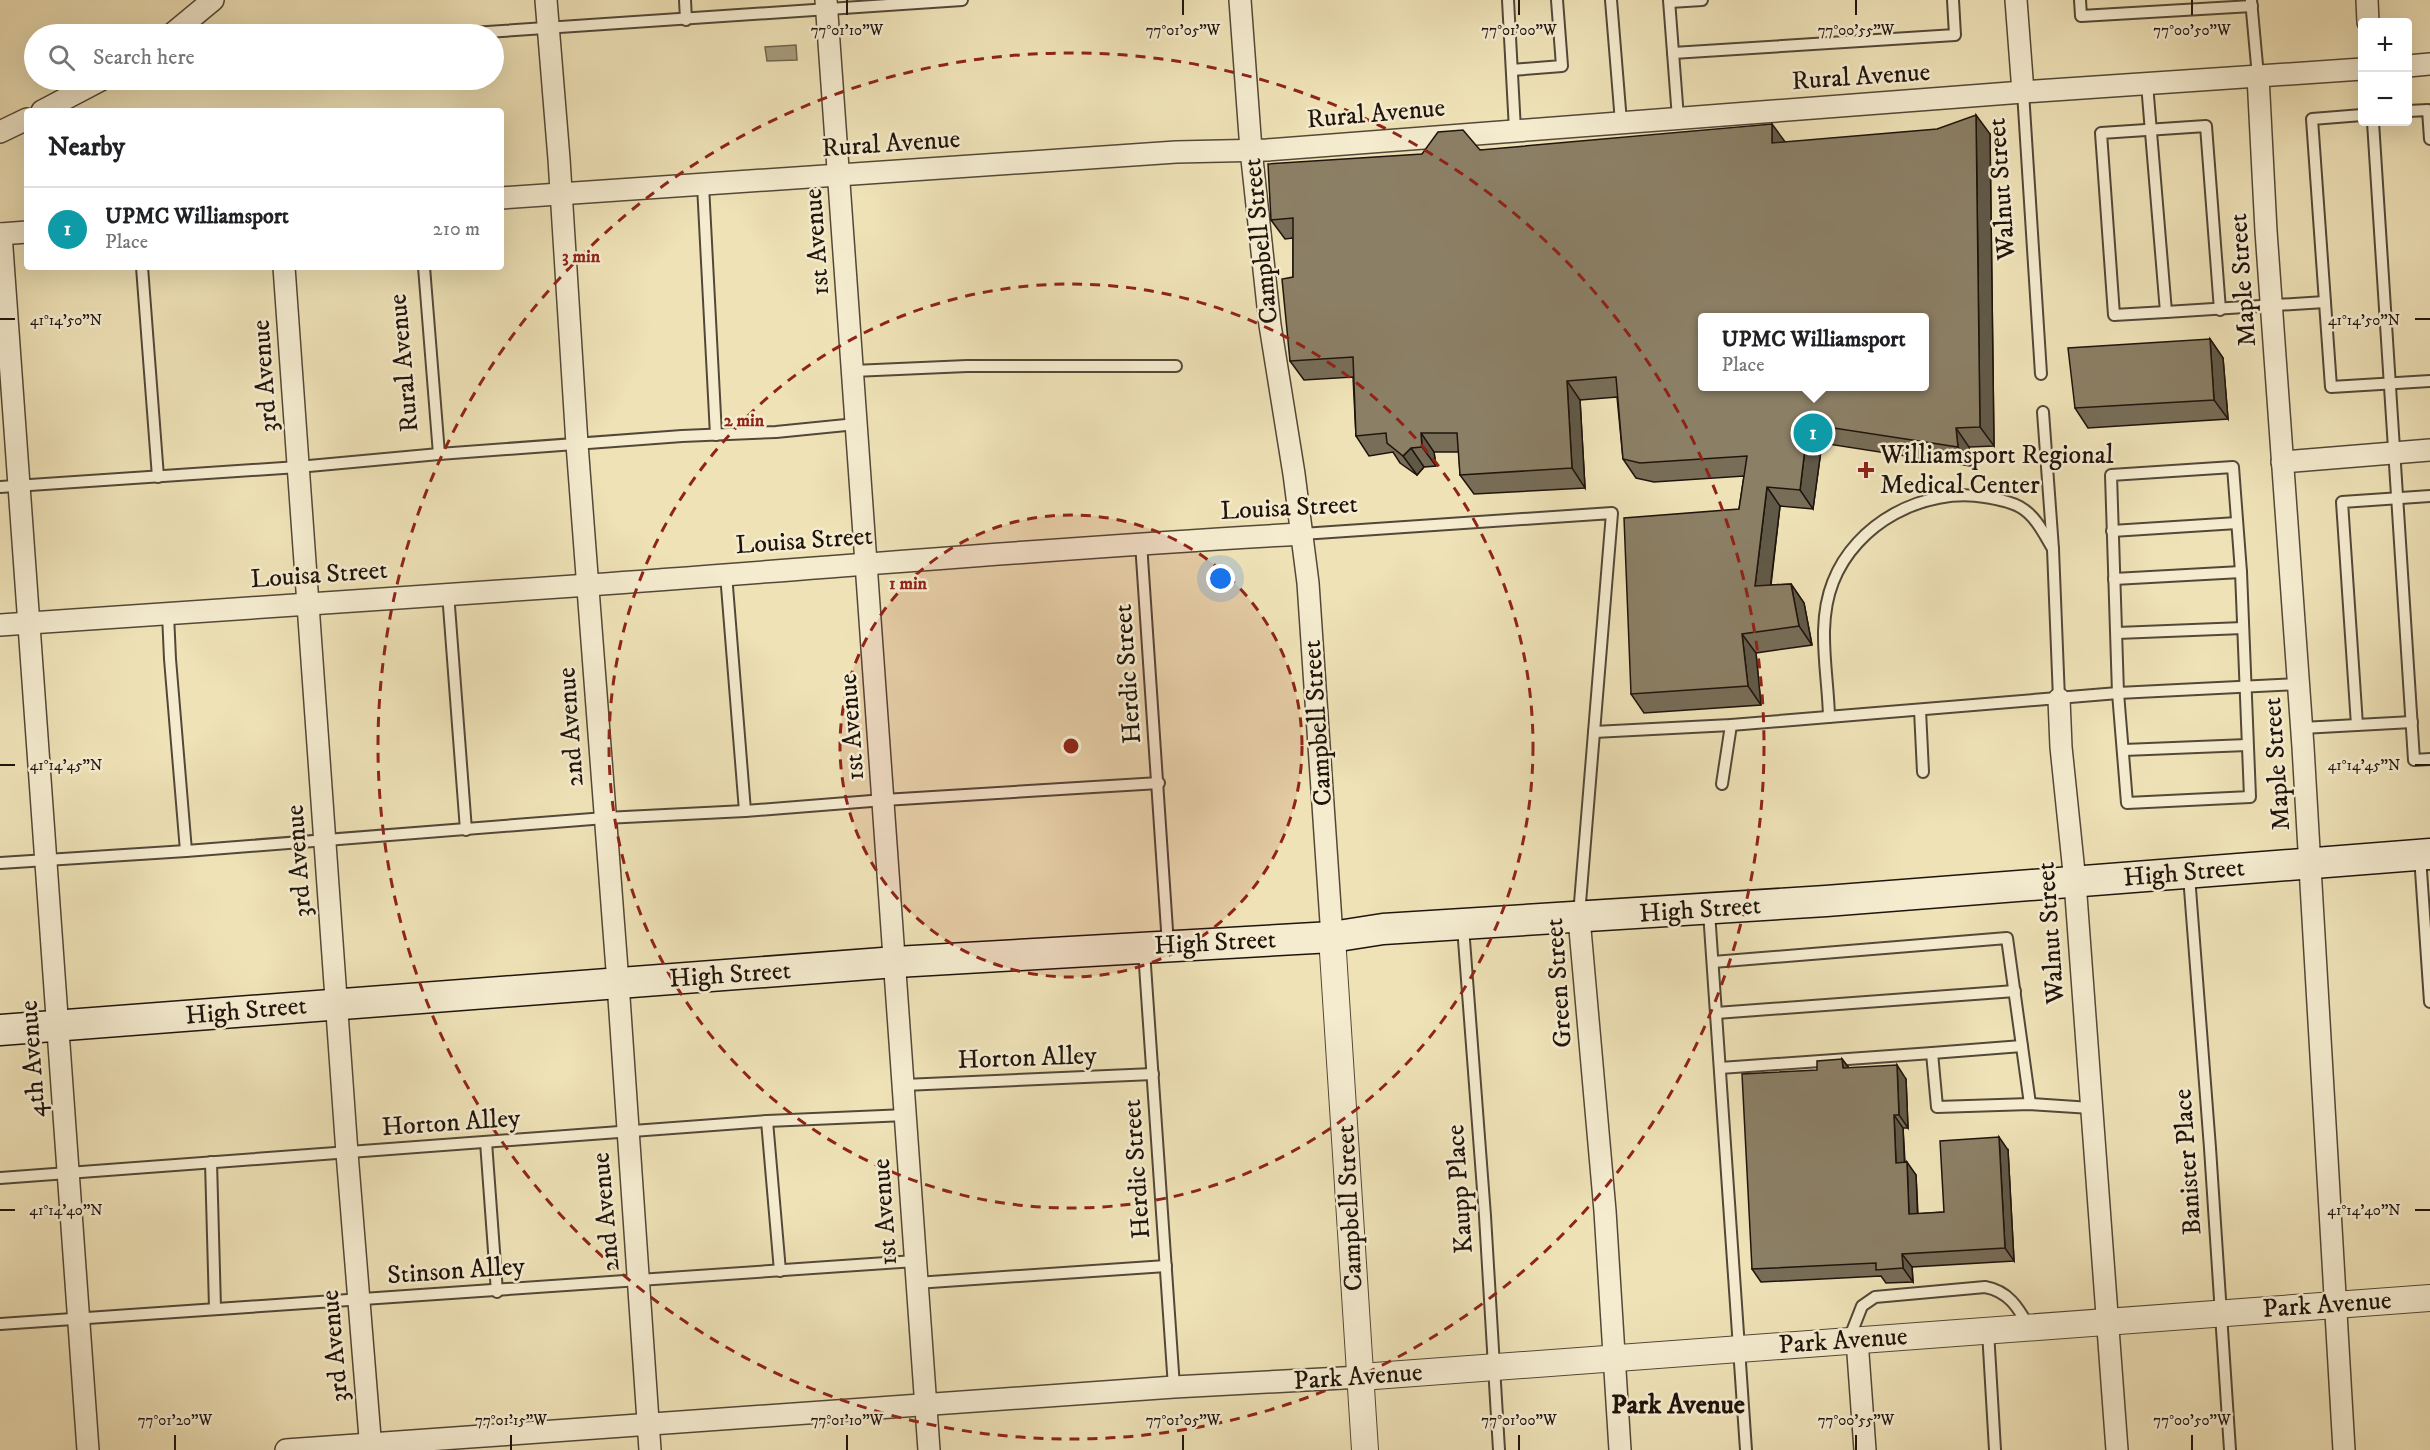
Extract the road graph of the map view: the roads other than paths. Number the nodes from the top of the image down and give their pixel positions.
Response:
1 (213, 0) edge
2 (546, 0) edge
3 (685, 0) edge
4 (962, 0) edge
5 (1240, 0) edge
6 (1508, 0) edge
7 (1557, 0) edge
8 (1611, 0) edge
9 (1702, 0) edge
10 (1953, 0) edge
11 (2016, 0) edge
12 (2080, 0) edge
13 (2367, 0) edge
14 (1670, 1) edge
15 (2252, 3) edge
16 (827, 5) edge
17 (2368, 18) edge
18 (686, 20) junction
19 (184, 24) edge
20 (547, 29) junction
21 (504, 31) edge
22 (1673, 53) junction
23 (2430, 64) edge
24 (2412, 66) edge
25 (2358, 69) edge
26 (1512, 70) junction
27 (2258, 76) junction
28 (2147, 84) junction
29 (82, 90) edge
30 (2023, 92) junction
31 (48, 108) edge
32 (2412, 111) edge
33 (2358, 115) edge
34 (1678, 117) junction
35 (24, 120) edge
36 (1621, 122) junction
37 (2373, 126) edge
38 (2151, 129) junction
39 (1515, 130) junction
40 (0, 132) edge
41 (2430, 139) edge
42 (1251, 150) junction
43 (840, 174) junction
44 (703, 184) junction
45 (561, 194) junction
46 (504, 198) edge
47 (24, 232) edge
48 (0, 234) edge
49 (142, 270) edge
50 (284, 270) edge
51 (424, 270) edge
52 (2325, 302) junction
53 (2272, 307) junction
54 (2220, 310) junction
55 (2166, 312) junction
56 (1176, 366) dead end
57 (853, 371) junction
58 (2041, 374) dead end
59 (2430, 381) edge
60 (2389, 383) junction
61 (2043, 412) dead end
62 (856, 424) junction
63 (717, 435) junction
64 (577, 444) junction
65 (2430, 450) edge
66 (2394, 453) junction
67 (439, 454) junction
68 (2282, 462) junction
69 (298, 467) junction
70 (158, 477) junction
71 (10, 486) edge
72 (2430, 496) edge
73 (2397, 498) junction
74 (1612, 513) joint
75 (2237, 522) junction
76 (2112, 531) junction
77 (1302, 534) junction
78 (1141, 543) junction
79 (2053, 549) junction
80 (868, 564) junction
81 (2241, 572) junction
82 (726, 574) junction
83 (2114, 579) junction
84 (588, 585) junction
85 (448, 593) junction
86 (308, 602) junction
87 (168, 614) junction
88 (30, 623) junction
89 (0, 626) edge
90 (2242, 628) junction
91 (2117, 633) junction
92 (2299, 684) junction
93 (2246, 687) junction
94 (2118, 693) junction
95 (2059, 699) junction
96 (1920, 710) junction
97 (1829, 717) junction
98 (2412, 722) junction
99 (1731, 724) junction
100 (2357, 724) junction
101 (2302, 728) junction
102 (1594, 732) junction
103 (2247, 745) junction
104 (2124, 750) junction
105 (2430, 759) edge
106 (1923, 772) dead end
107 (1159, 783) junction
108 (1722, 784) dead end
109 (884, 800) junction
110 (745, 811) junction
111 (605, 818) junction
112 (466, 830) junction
113 (324, 839) junction
114 (186, 851) junction
115 (2425, 855) edge
116 (47, 860) junction
117 (0, 863) edge
118 (2310, 863) junction
119 (2189, 871) junction
120 (2075, 882) junction
121 (1709, 909) junction
122 (1579, 918) junction
123 (1463, 925) junction
124 (1332, 937) junction
125 (1156, 946) junction
126 (1713, 962) junction
127 (896, 963) junction
128 (618, 983) junction
129 (2014, 991) junction
130 (2430, 1002) edge
131 (338, 1004) junction
132 (1716, 1014) junction
133 (58, 1026) junction
134 (0, 1030) edge
135 (2022, 1046) junction
136 (1932, 1053) junction
137 (1720, 1068) junction
138 (1153, 1074) junction
139 (904, 1085) junction
140 (2030, 1104) junction
141 (2091, 1108) junction
142 (906, 1115) junction
143 (767, 1121) junction
144 (627, 1131) junction
145 (486, 1142) junction
146 (347, 1153) junction
147 (211, 1162) junction
148 (67, 1172) junction
149 (0, 1178) edge
150 (915, 1261) junction
151 (1166, 1266) junction
152 (780, 1271) junction
153 (639, 1281) junction
154 (916, 1283) junction
155 (497, 1292) junction
156 (2430, 1298) edge
157 (358, 1300) junction
158 (2336, 1305) junction
159 (215, 1308) junction
160 (2222, 1313) junction
161 (77, 1318) junction
162 (2109, 1321) junction
163 (0, 1324) edge
164 (2029, 1327) junction
165 (1988, 1330) junction
166 (1853, 1340) junction
167 (1740, 1349) junction
168 (1614, 1358) junction
169 (1493, 1367) junction
170 (1361, 1377) junction
171 (1174, 1387) junction
172 (925, 1405) junction
173 (648, 1425) junction
174 (371, 1447) edge
175 (88, 1450) edge
176 (286, 1450) edge
177 (650, 1450) edge
178 (929, 1450) edge
179 (1365, 1450) edge
180 (1499, 1450) edge
181 (1620, 1450) edge
182 (1746, 1450) edge
183 (1865, 1450) edge
184 (1995, 1450) edge
185 (2117, 1450) edge
186 (2230, 1450) edge
187 (2344, 1450) edge

1 - 19 street
2 - 20 street, 2nd Avenue
3 - 18 lane
4 - 16 lane
5 - 42 street, Campbell Street
6 - 26 lane
7 - 26 lane
8 - 36 lane
9 - 14 lane
10 - 22 lane
11 - 30 street, Walnut Street
12 - 15 lane
13 - 17 street
14 - 22 lane
15 - 27 lane
16 - 18 lane
16 - 43 street, 1st Avenue
18 - 20 lane
20 - 21 lane
20 - 45 street, 2nd Avenue
22 - 34 lane
23 - 24 street
25 - 27 street, Rural Avenue
26 - 39 lane
27 - 28 street, Rural Avenue
27 - 53 street, Maple Street
28 - 30 street, Rural Avenue
28 - 38 lane
29 - 31 street
30 - 34 street, Rural Avenue
30 - 58 lane, Walnut Street
32 - 41 lane
33 - 52 lane
34 - 36 street, Rural Avenue
35 - 40 street
36 - 39 street, Rural Avenue
37 - 60 lane
38 - 54 lane
38 - 55 lane
38 - 55 lane
39 - 42 street, Rural Avenue
42 - 43 street, Rural Avenue
42 - 77 street, Campbell Street
43 - 44 street, Rural Avenue
43 - 57 street, 1st Avenue
44 - 45 street, Rural Avenue
44 - 63 lane
45 - 46 street, Rural Avenue
45 - 64 street, 2nd Avenue
47 - 48 street
48 - 71 street, 4th Avenue
49 - 70 lane
50 - 69 street, 3rd Avenue
51 - 67 lane, Rural Avenue
52 - 53 lane
52 - 60 lane
53 - 54 lane
53 - 68 street, Maple Street
54 - 55 lane
56 - 57 lane
57 - 62 street, 1st Avenue
59 - 60 lane
60 - 66 lane
61 - 79 lane, Walnut Street
62 - 63 lane
62 - 80 street, 1st Avenue
63 - 64 lane
64 - 67 lane
64 - 84 street, 2nd Avenue
65 - 66 street
66 - 68 street
66 - 73 lane
67 - 69 lane
68 - 92 street, Maple Street
69 - 70 lane
69 - 86 street, 3rd Avenue
70 - 71 lane
71 - 88 street, 4th Avenue
72 - 73 lane
73 - 98 lane
73 - 100 lane
74 - 77 lane, Louisa Street
74 - 102 lane, Green Street
75 - 76 lane
75 - 76 lane
75 - 81 lane
76 - 83 lane
77 - 78 street, Louisa Street
77 - 124 street, Campbell Street
78 - 80 street, Louisa Street
78 - 107 lane, Herdic Street
79 - 95 lane, Walnut Street
79 - 97 lane
80 - 82 street, Louisa Street
80 - 109 street, 1st Avenue
81 - 83 lane
81 - 90 lane
82 - 84 street, Louisa Street
82 - 110 lane
83 - 91 lane
84 - 85 street, Louisa Street
84 - 111 street, 2nd Avenue
85 - 86 street, Louisa Street
85 - 112 lane
86 - 87 street, Louisa Street
86 - 113 street, 3rd Avenue
87 - 88 street, Louisa Street
87 - 114 lane
88 - 89 street, Louisa Street
88 - 116 street, 4th Avenue
90 - 91 lane
90 - 93 lane
91 - 94 lane
92 - 93 lane
92 - 101 street, Maple Street
93 - 94 lane
93 - 103 lane
94 - 95 lane
94 - 104 lane
95 - 96 lane
95 - 120 street, Walnut Street
96 - 97 lane
96 - 106 lane
97 - 99 lane
98 - 100 lane
98 - 105 lane
99 - 102 lane
99 - 108 lane
100 - 101 lane
101 - 118 street, Maple Street
102 - 122 lane, Green Street
103 - 104 lane
103 - 104 lane
107 - 109 lane
107 - 125 lane, Herdic Street
109 - 110 lane
109 - 127 street, 1st Avenue
110 - 111 lane
111 - 112 lane
111 - 128 street, 2nd Avenue
112 - 113 lane
113 - 114 lane
113 - 131 street, 3rd Avenue
114 - 116 lane
115 - 118 main road, High Street
115 - 130 lane
116 - 117 lane
116 - 133 street, 4th Avenue
118 - 119 main road, High Street
118 - 158 street, Maple Street
119 - 120 main road, High Street
119 - 160 lane, Banister Place
120 - 121 main road, High Street
120 - 141 street, Walnut Street
121 - 122 main road, High Street
121 - 126 lane
122 - 123 main road, High Street
122 - 168 street, Green Street
123 - 124 main road, High Street
123 - 169 lane, Kaupp Place
124 - 125 main road, High Street
124 - 170 street, Campbell Street
125 - 127 main road, High Street
125 - 138 lane, Herdic Street
126 - 129 lane
126 - 132 lane
127 - 128 main road, High Street
127 - 139 street, 1st Avenue
128 - 131 main road, High Street
128 - 144 street, 2nd Avenue
129 - 132 lane
129 - 135 lane
131 - 133 main road, High Street
131 - 146 street, 3rd Avenue
132 - 137 lane
133 - 134 main road, High Street
133 - 148 street, 4th Avenue
135 - 136 lane
135 - 140 lane
136 - 137 lane
136 - 140 lane
137 - 167 lane
138 - 139 lane, Horton Alley
138 - 151 lane, Herdic Street
139 - 142 street, 1st Avenue
140 - 141 lane
141 - 162 street, Walnut Street
142 - 143 lane, Horton Alley
142 - 150 street, 1st Avenue
143 - 144 lane, Horton Alley
143 - 152 lane
144 - 145 lane, Horton Alley
144 - 153 street, 2nd Avenue
145 - 146 lane, Horton Alley
145 - 155 lane
146 - 147 lane, Horton Alley
146 - 157 street, 3rd Avenue
147 - 148 lane, Horton Alley
147 - 159 lane
148 - 149 lane, Horton Alley
148 - 161 street, 4th Avenue
150 - 152 lane, Stinson Alley
150 - 154 street, 1st Avenue
151 - 154 lane
151 - 171 lane, Herdic Street
152 - 153 lane, Stinson Alley
153 - 155 lane, Stinson Alley
153 - 173 street, 2nd Avenue
154 - 172 street, 1st Avenue
155 - 157 lane, Stinson Alley
156 - 158 street, Park Avenue
157 - 159 lane, Stinson Alley
157 - 174 street, 3rd Avenue
158 - 160 street, Park Avenue
158 - 187 street, Maple Street
159 - 161 lane, Stinson Alley
160 - 162 street, Park Avenue
160 - 186 lane, Banister Place
161 - 163 lane, Stinson Alley
161 - 175 street, 4th Avenue
162 - 164 street, Park Avenue
162 - 185 street, Walnut Street
164 - 165 street, Park Avenue
164 - 166 lane
165 - 166 street, Park Avenue
165 - 184 lane
166 - 167 street, Park Avenue
166 - 183 street
167 - 168 street, Park Avenue
167 - 182 lane
168 - 169 street, Park Avenue
168 - 181 street, Green Street
169 - 170 street, Park Avenue
169 - 180 lane, Kaupp Place
170 - 171 street, Park Avenue
170 - 179 street, Campbell Street
171 - 172 street, Park Avenue
172 - 173 street, Park Avenue
172 - 178 street, 1st Avenue
173 - 174 street, Park Avenue
173 - 177 street, 2nd Avenue
174 - 176 street, Park Avenue

